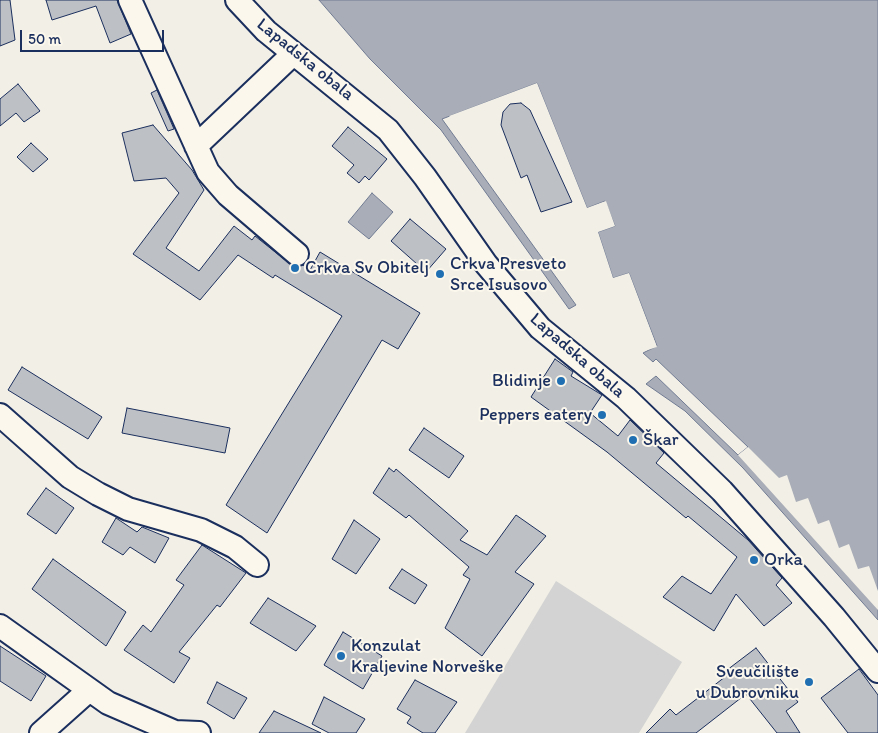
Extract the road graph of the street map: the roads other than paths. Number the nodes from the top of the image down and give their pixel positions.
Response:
1 (130, 0) edge
2 (237, 0) edge
3 (293, 54) junction
4 (196, 146) junction
5 (297, 254) dead end
6 (0, 415) edge
7 (257, 564) dead end
8 (0, 626) edge
9 (878, 670) edge
10 (88, 691) junction
11 (42, 733) edge
12 (199, 733) edge

1 - 4 street
2 - 3 street, Lapadska obala
3 - 4 street
3 - 9 street, Lapadska obala
4 - 5 street
6 - 7 street
8 - 10 street
10 - 11 street
10 - 12 street

